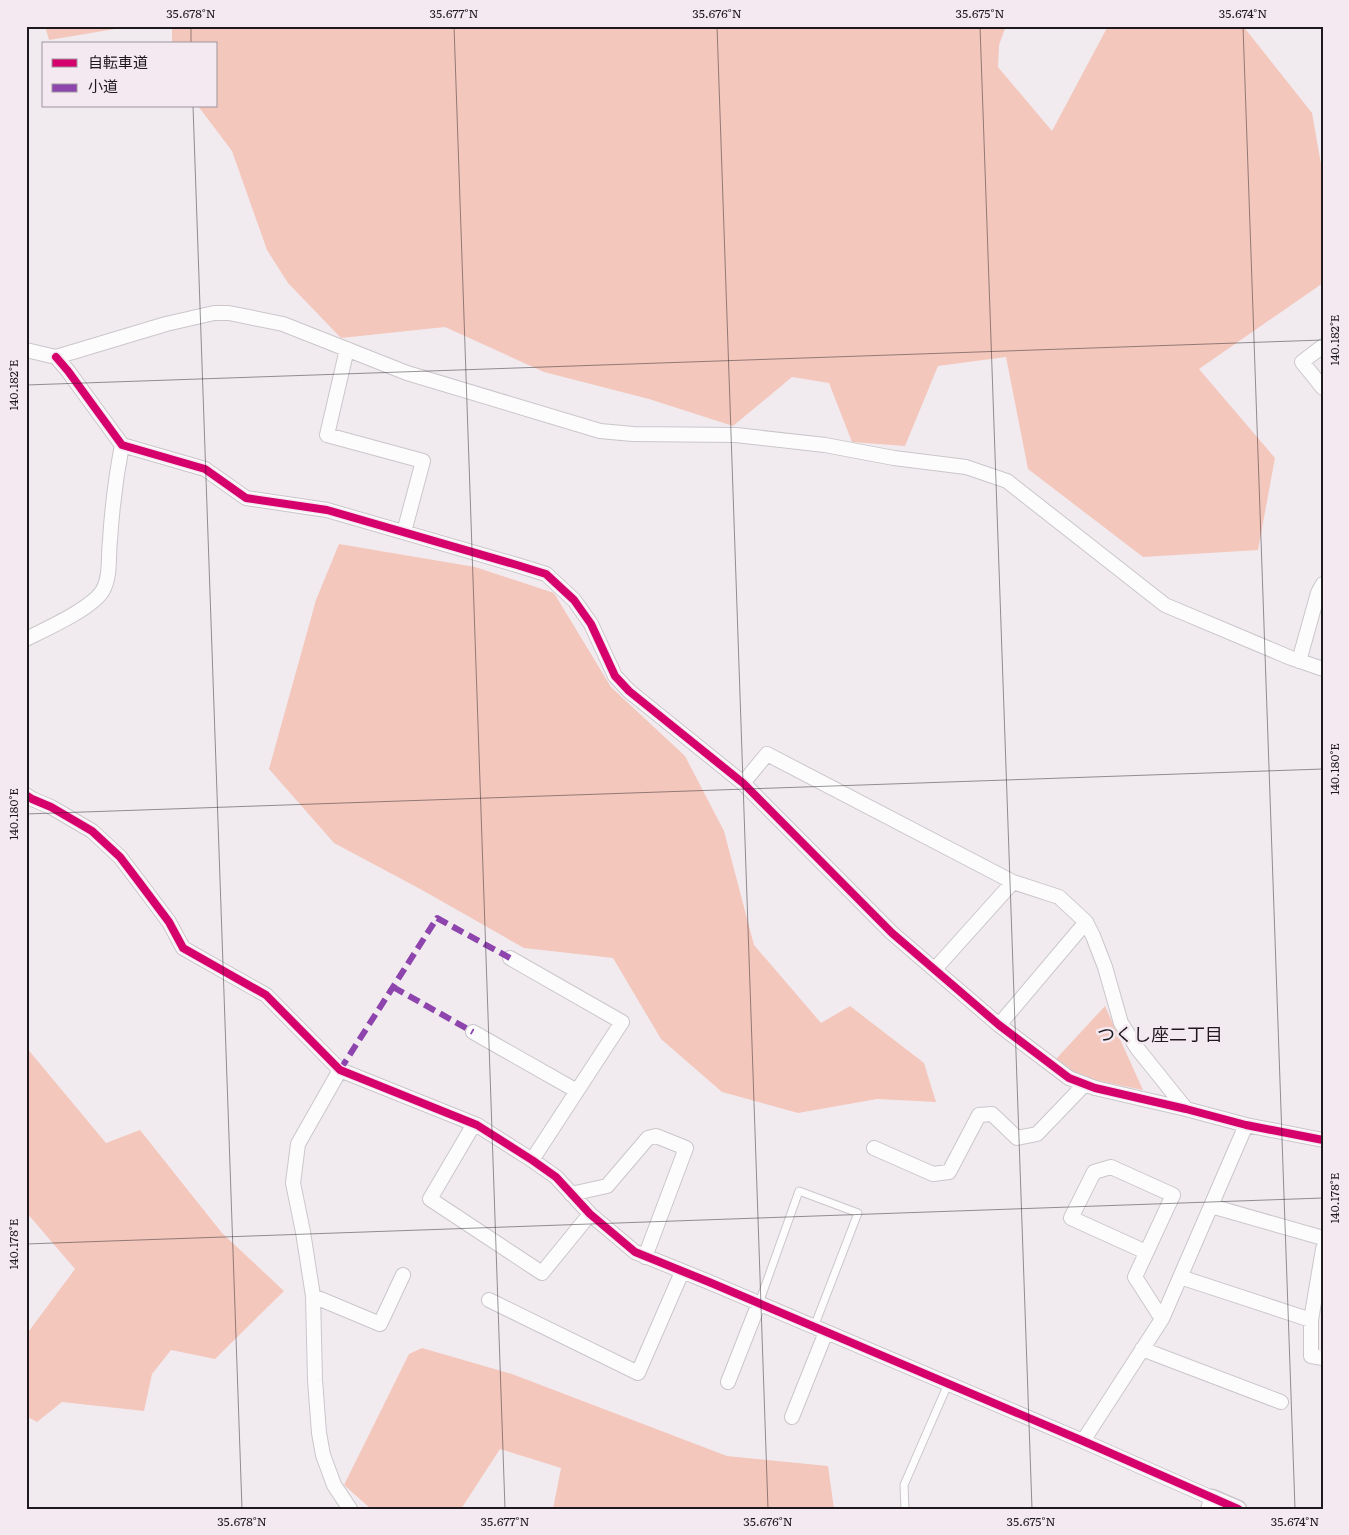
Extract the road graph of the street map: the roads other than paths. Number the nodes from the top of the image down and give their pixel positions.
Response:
1 (1323, 346) edge
2 (347, 349) junction
3 (26, 350) edge
4 (56, 357) junction
5 (1323, 388) edge
6 (122, 445) junction
7 (404, 532) junction
8 (1323, 584) edge
9 (26, 640) edge
10 (1299, 661) junction
11 (1323, 669) edge
12 (743, 784) junction
13 (26, 795) edge
14 (1013, 882) junction
15 (1086, 922) junction
16 (510, 958) dead end
17 (935, 970) junction
18 (999, 1025) junction
19 (473, 1032) dead end
20 (340, 1070) junction
21 (1085, 1084) junction
22 (577, 1091) junction
23 (1186, 1109) junction
24 (474, 1124) junction
25 (1246, 1125) junction
26 (1323, 1140) edge
27 (874, 1148) dead end
28 (532, 1160) junction
29 (571, 1194) junction
30 (1211, 1206) junction
31 (590, 1214) junction
32 (1323, 1238) edge
33 (1323, 1249) edge
34 (1146, 1252) junction
35 (645, 1257) junction
36 (682, 1272) junction
37 (403, 1275) dead end
38 (1180, 1278) junction
39 (313, 1296) junction
40 (489, 1300) dead end
41 (759, 1303) junction
42 (1162, 1319) junction
43 (1311, 1320) junction
44 (820, 1329) junction
45 (1142, 1349) junction
46 (1323, 1358) edge
47 (728, 1382) dead end
48 (948, 1384) junction
49 (1281, 1402) dead end
50 (792, 1416) dead end
51 (1083, 1441) junction
52 (1210, 1503) edge
53 (350, 1509) edge
54 (905, 1509) edge
55 (1238, 1509) edge

1 - 5 street
2 - 4 street
2 - 7 street
2 - 10 street
3 - 4 street
4 - 6 street
6 - 7 street
6 - 9 street
7 - 12 street
8 - 10 street
10 - 11 street
12 - 14 street
12 - 17 street
13 - 20 street
14 - 15 street
14 - 17 street
15 - 18 street
15 - 23 street
16 - 22 street
17 - 18 street
18 - 21 street
19 - 22 street
20 - 24 street
20 - 39 street
21 - 23 street
21 - 27 street
22 - 28 street
23 - 25 street
24 - 28 street
24 - 31 street
25 - 26 street
25 - 30 street
28 - 29 street
29 - 31 street
29 - 35 street
30 - 32 street
30 - 38 street
31 - 35 street
33 - 43 street
34 - 34 street
34 - 42 street
35 - 36 street
36 - 40 street
36 - 41 street
37 - 39 street
38 - 42 street
38 - 43 street
39 - 53 street
41 - 44 street
41 - 44 lane
41 - 47 street
42 - 45 street
43 - 46 street
44 - 48 street
44 - 50 street
45 - 49 street
45 - 51 street
48 - 51 street
48 - 54 lane
51 - 52 street
52 - 55 street

